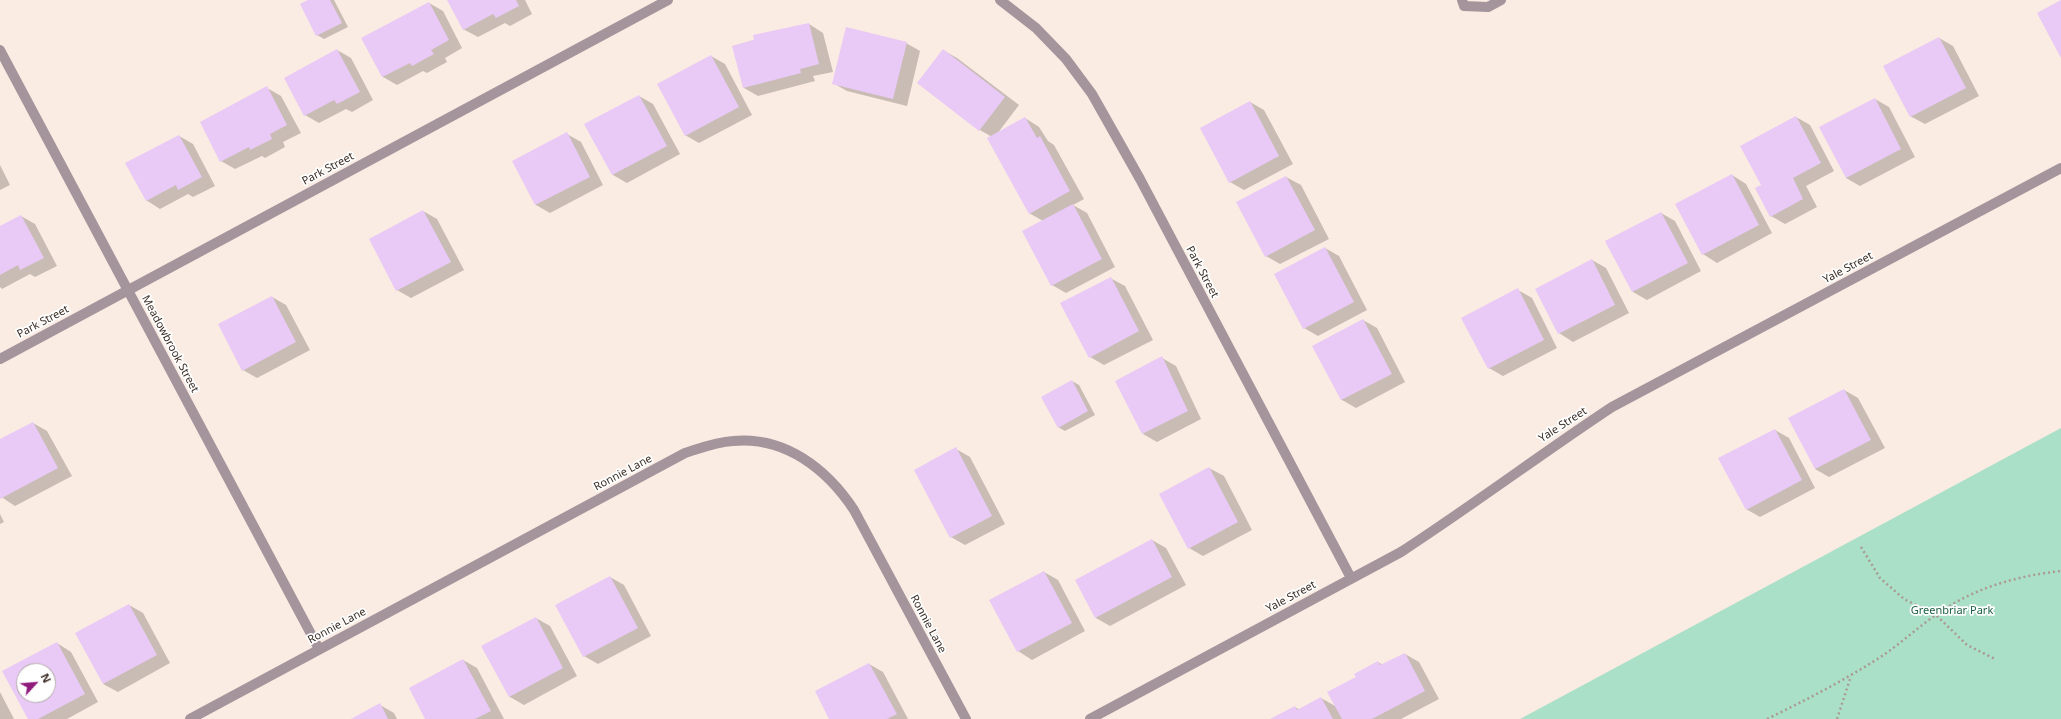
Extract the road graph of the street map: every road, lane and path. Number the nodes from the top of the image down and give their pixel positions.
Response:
1 (668, 0) edge
2 (1000, 0) edge
3 (1462, 0) edge
4 (1501, 0) edge
5 (0, 50) edge
6 (2061, 168) edge
7 (128, 290) junction
8 (0, 359) edge
9 (1861, 547) dead end
10 (2061, 571) edge
11 (1351, 578) junction
12 (1936, 615) junction
13 (319, 650) junction
14 (1995, 659) dead end
15 (1852, 675) junction
16 (190, 719) edge
17 (966, 719) edge
18 (1090, 719) edge
19 (1767, 719) edge
20 (1838, 719) edge

1 - 7 street, Park Street
2 - 11 street, Park Street
3 - 4 street
5 - 7 street, Meadowbrook Street
6 - 11 street, Yale Street
7 - 8 street, Park Street
7 - 13 street, Meadowbrook Street
9 - 12 path
10 - 12 path
11 - 18 street, Yale Street
12 - 14 path
12 - 15 path
13 - 16 street, Ronnie Lane
13 - 17 street, Ronnie Lane
15 - 19 path
15 - 20 path

